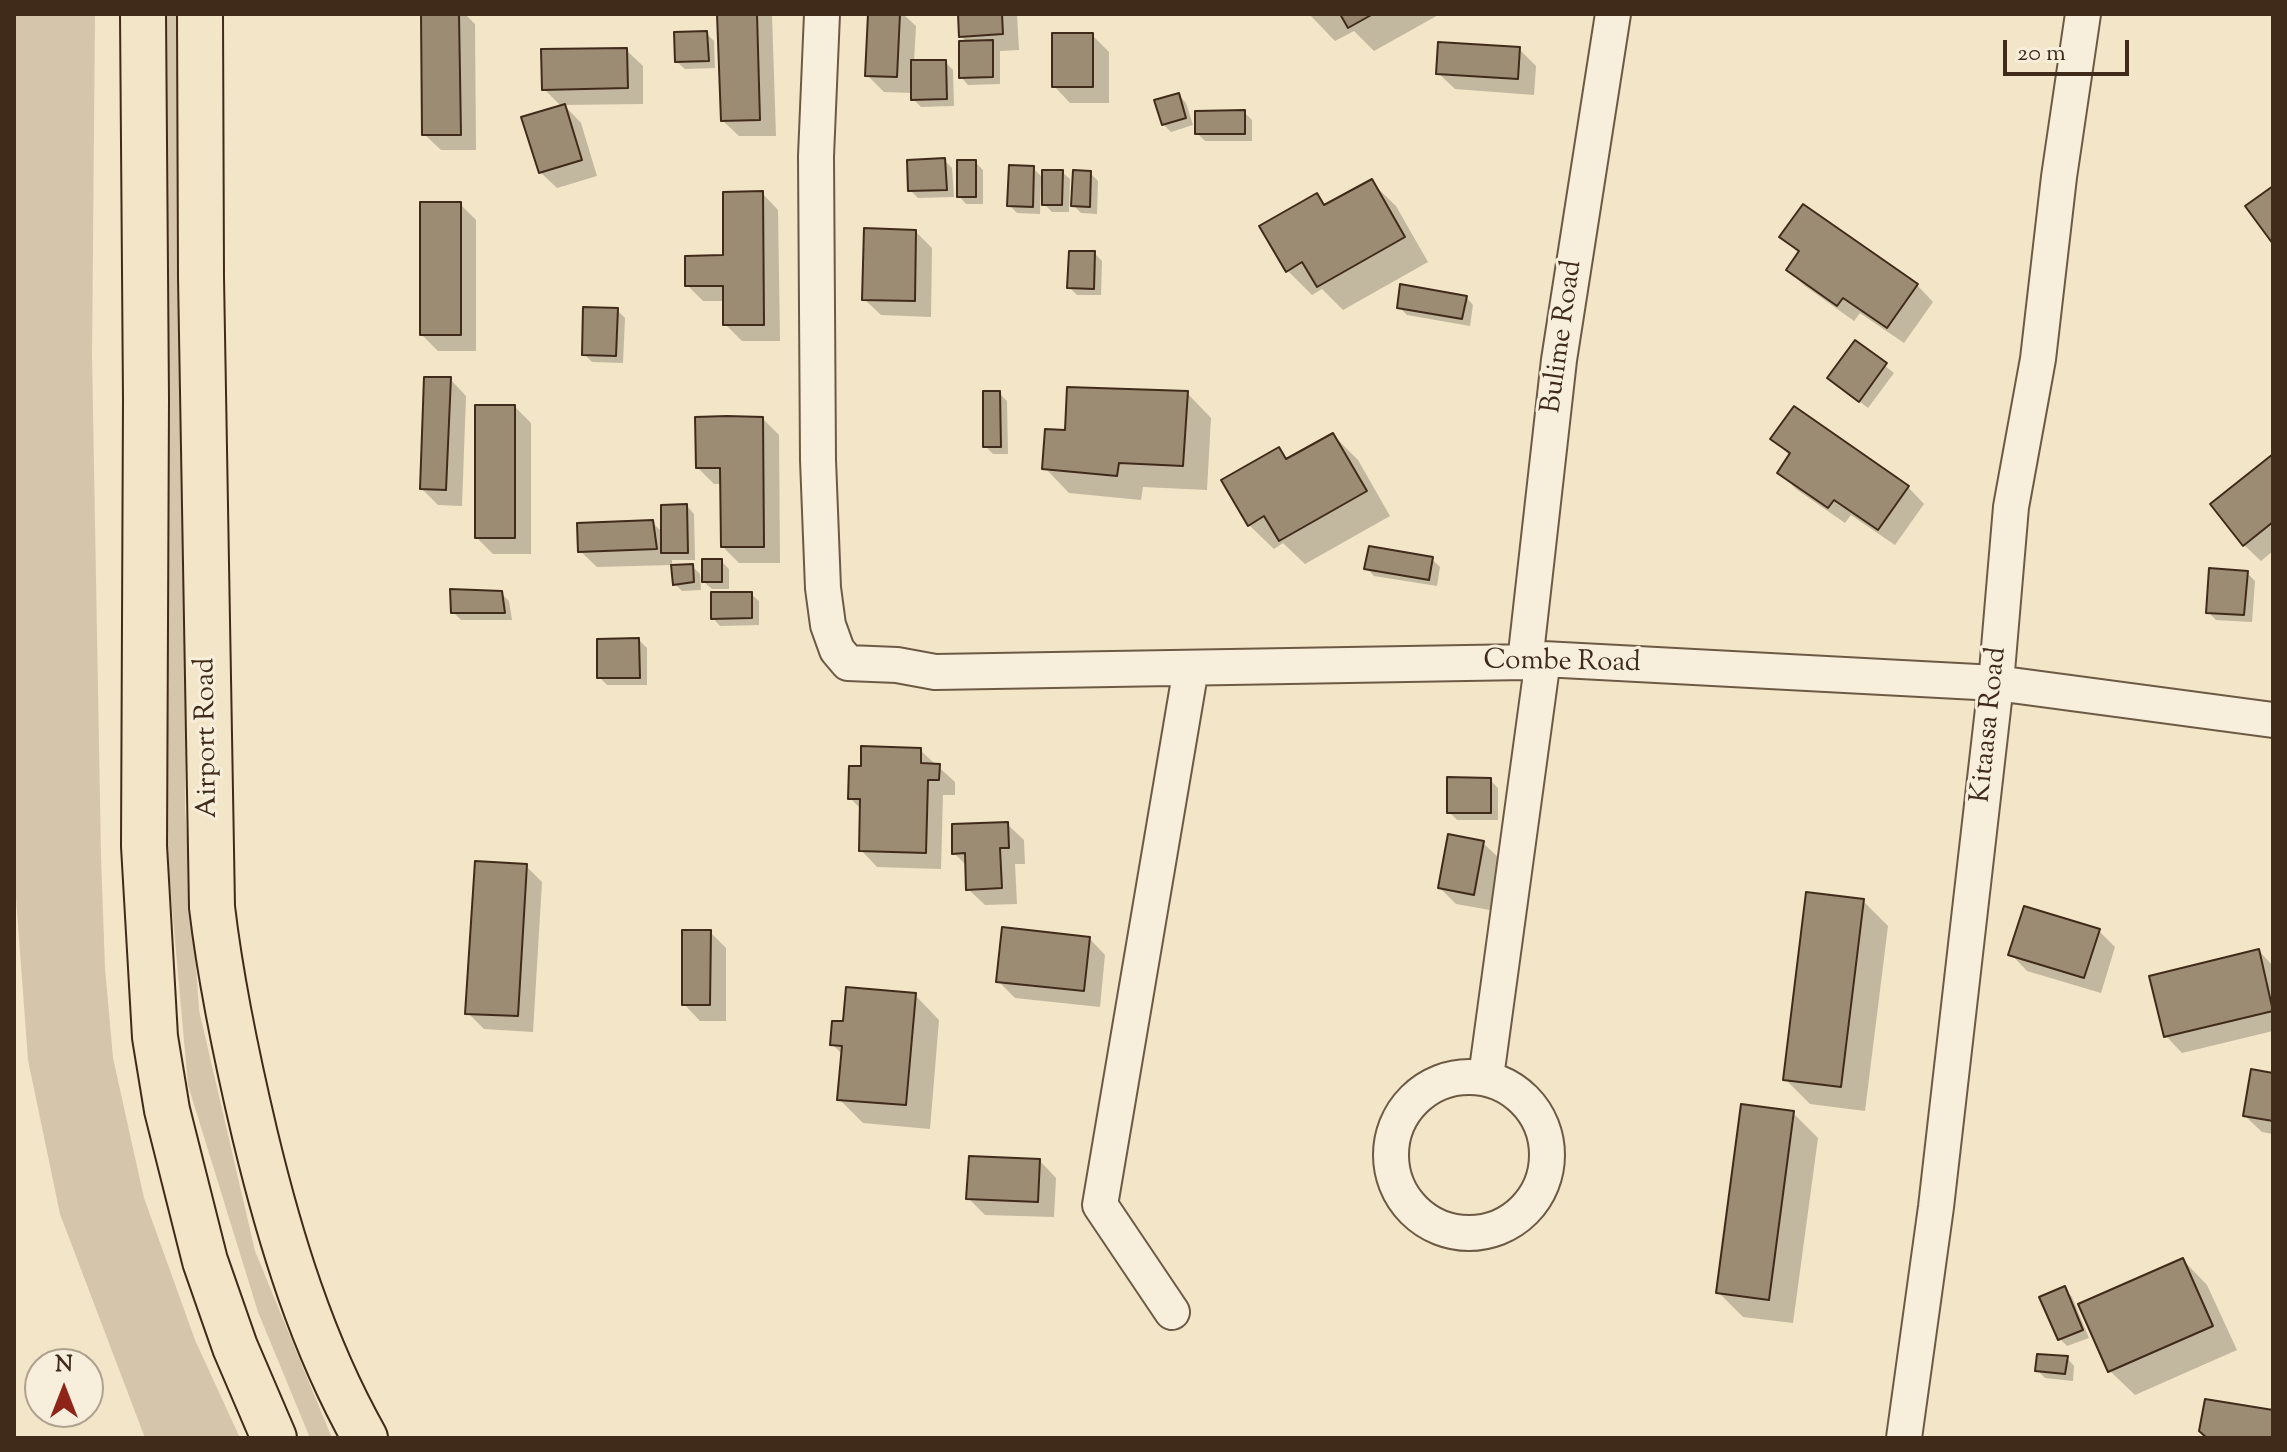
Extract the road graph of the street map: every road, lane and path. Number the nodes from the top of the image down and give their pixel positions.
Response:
1 (143, 14) edge
2 (200, 14) edge
3 (822, 14) edge
4 (1613, 14) edge
5 (2083, 14) edge
6 (1534, 660) junction
7 (1191, 668) junction
8 (1996, 683) junction
9 (2273, 720) edge
10 (1486, 1077) junction
11 (1172, 1312) dead end
12 (274, 1438) edge
13 (365, 1438) edge
14 (1904, 1438) edge

1 - 12 highway
2 - 13 highway, Airport Road
3 - 7 street, Combe Road
4 - 6 street, Bulime Road
5 - 8 street, Kitaasa Road
6 - 7 street, Combe Road
6 - 8 street, Combe Road
6 - 10 street, Bulime Road
7 - 11 street
8 - 9 street, Combe Road
8 - 14 street, Kitaasa Road
10 - 10 street

